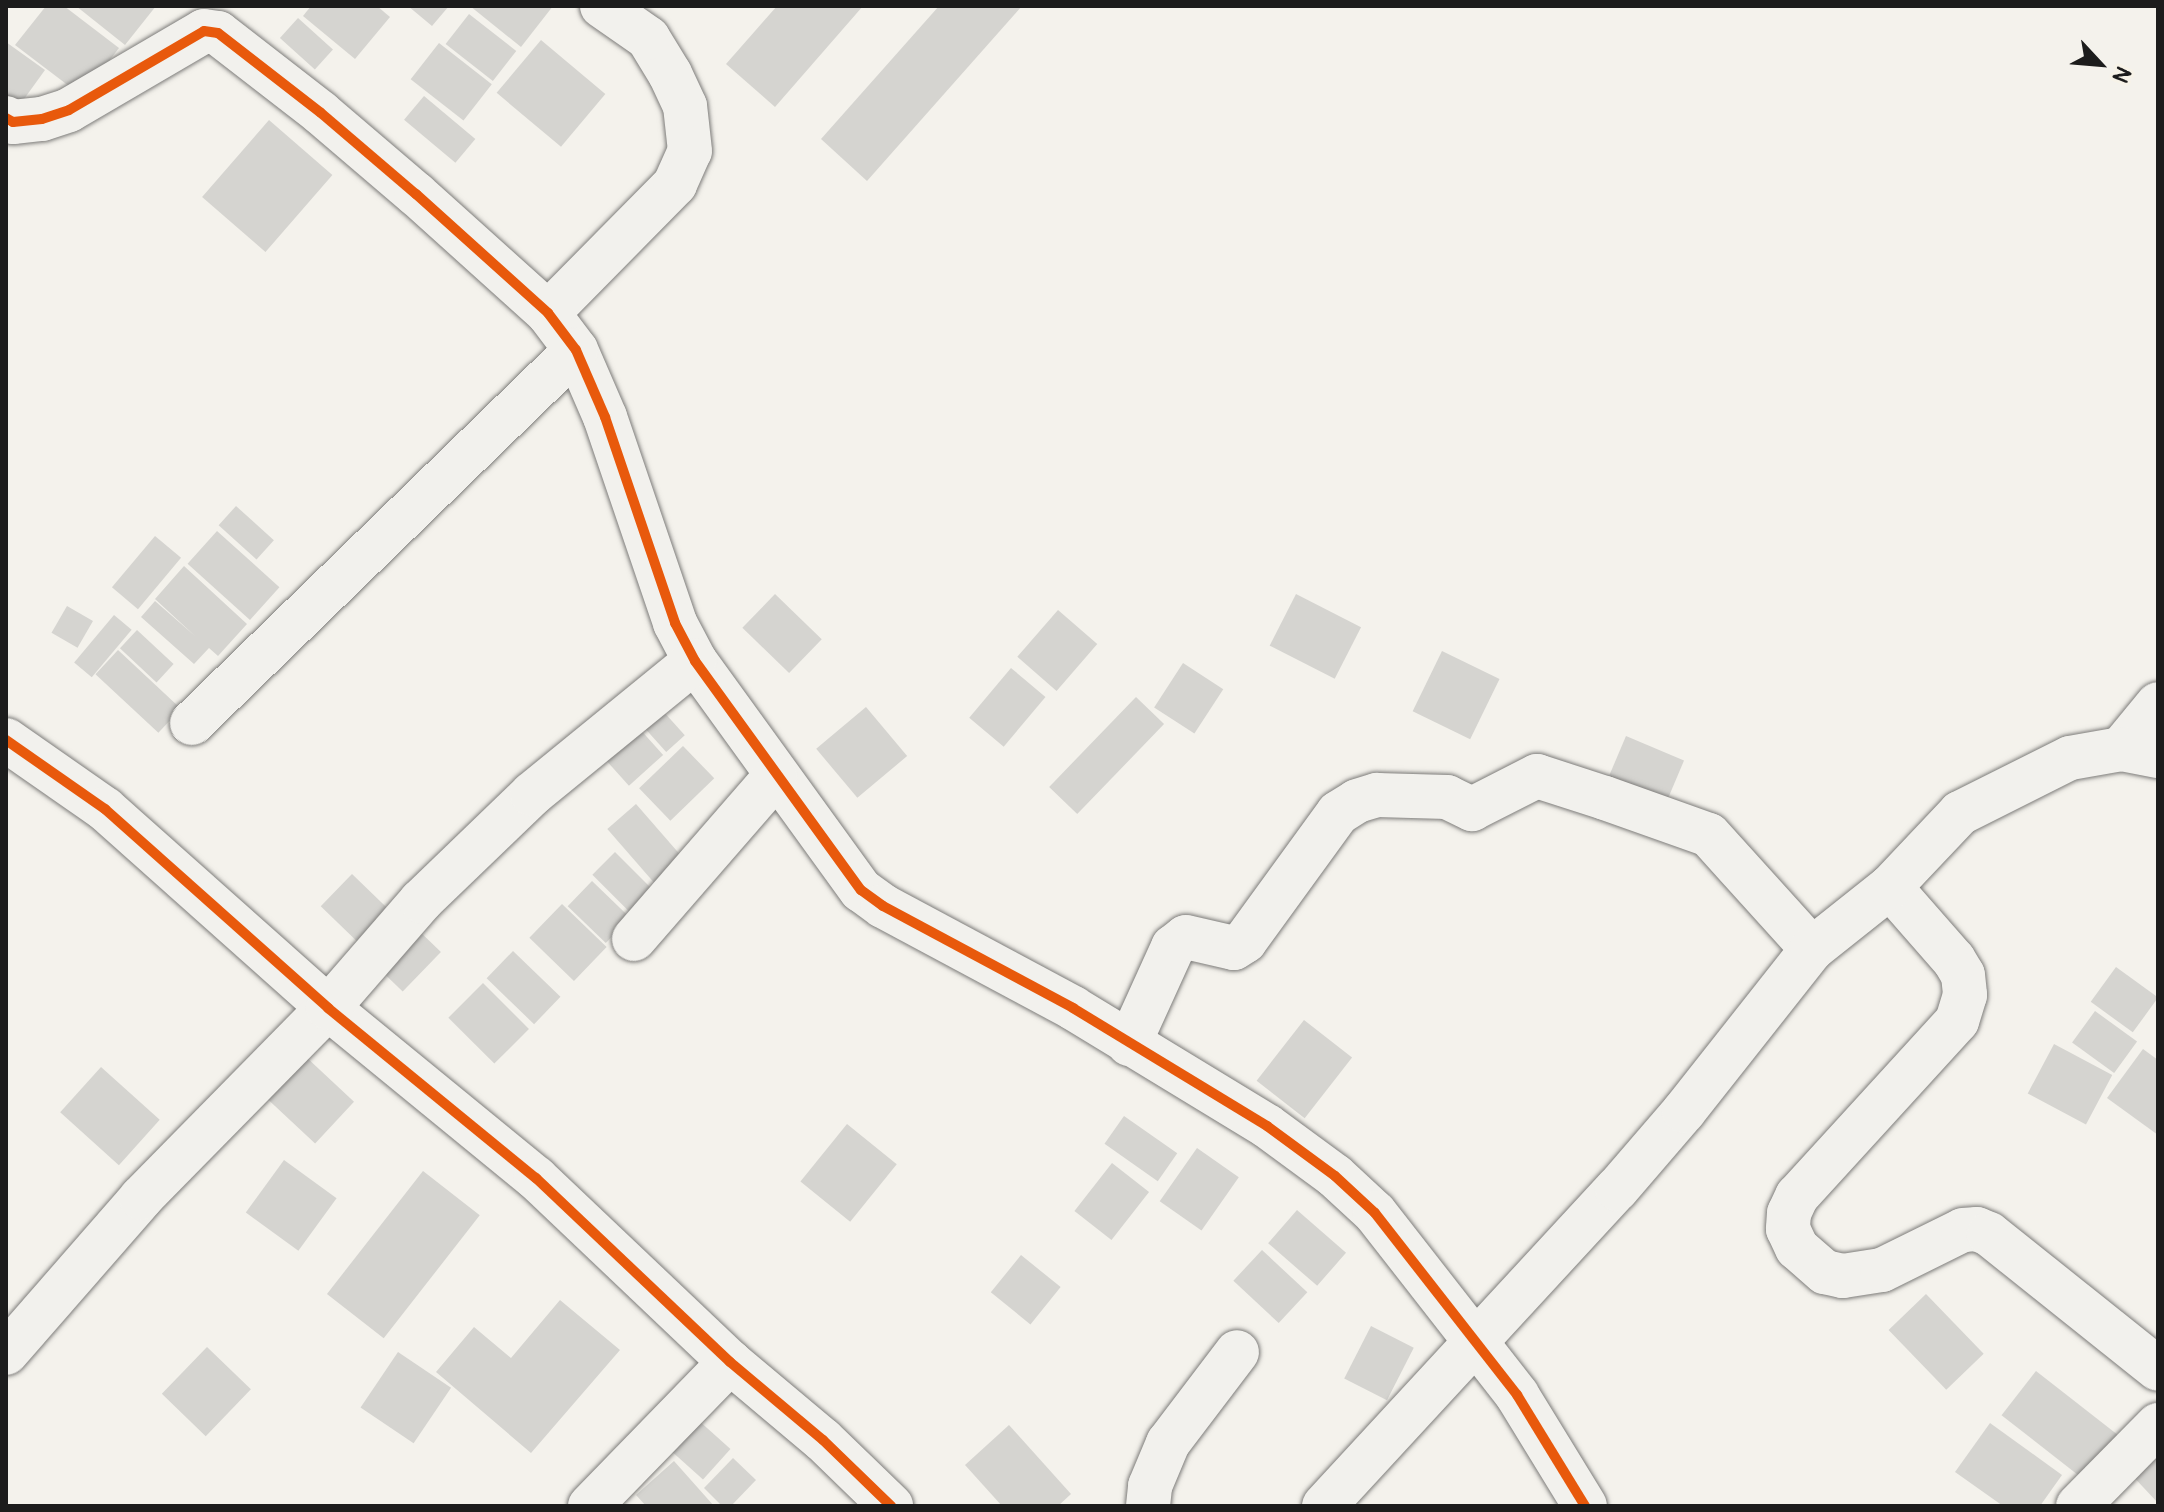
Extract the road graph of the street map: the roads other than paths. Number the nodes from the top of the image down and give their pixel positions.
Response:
1 (602, 6) edge
2 (208, 20) edge
3 (6, 118) edge
4 (548, 313) junction
5 (576, 350) junction
6 (695, 661) junction
7 (2158, 704) edge
8 (192, 723) dead end
9 (6, 740) edge
10 (2140, 752) edge
11 (775, 777) junction
12 (1890, 887) junction
13 (634, 939) dead end
14 (1812, 949) junction
15 (328, 1008) junction
16 (1129, 1044) junction
17 (1476, 1342) junction
18 (1237, 1352) dead end
19 (6, 1353) edge
20 (730, 1362) junction
21 (2158, 1369) edge
22 (2158, 1425) edge
23 (590, 1506) edge
24 (891, 1506) edge
25 (1148, 1506) edge
26 (1324, 1506) edge
27 (1585, 1506) edge
28 (2078, 1506) edge

1 - 4 street
2 - 3 street
2 - 4 street
4 - 5 street
5 - 6 street
5 - 8 street
6 - 11 street
6 - 15 street
7 - 10 street
9 - 15 street
10 - 12 street
11 - 13 street
11 - 16 street
12 - 14 street
12 - 21 street
14 - 16 street
14 - 17 street
15 - 19 street
15 - 20 street
16 - 17 street
17 - 26 street
17 - 27 street
18 - 25 street
20 - 23 street
20 - 24 street
22 - 28 street

